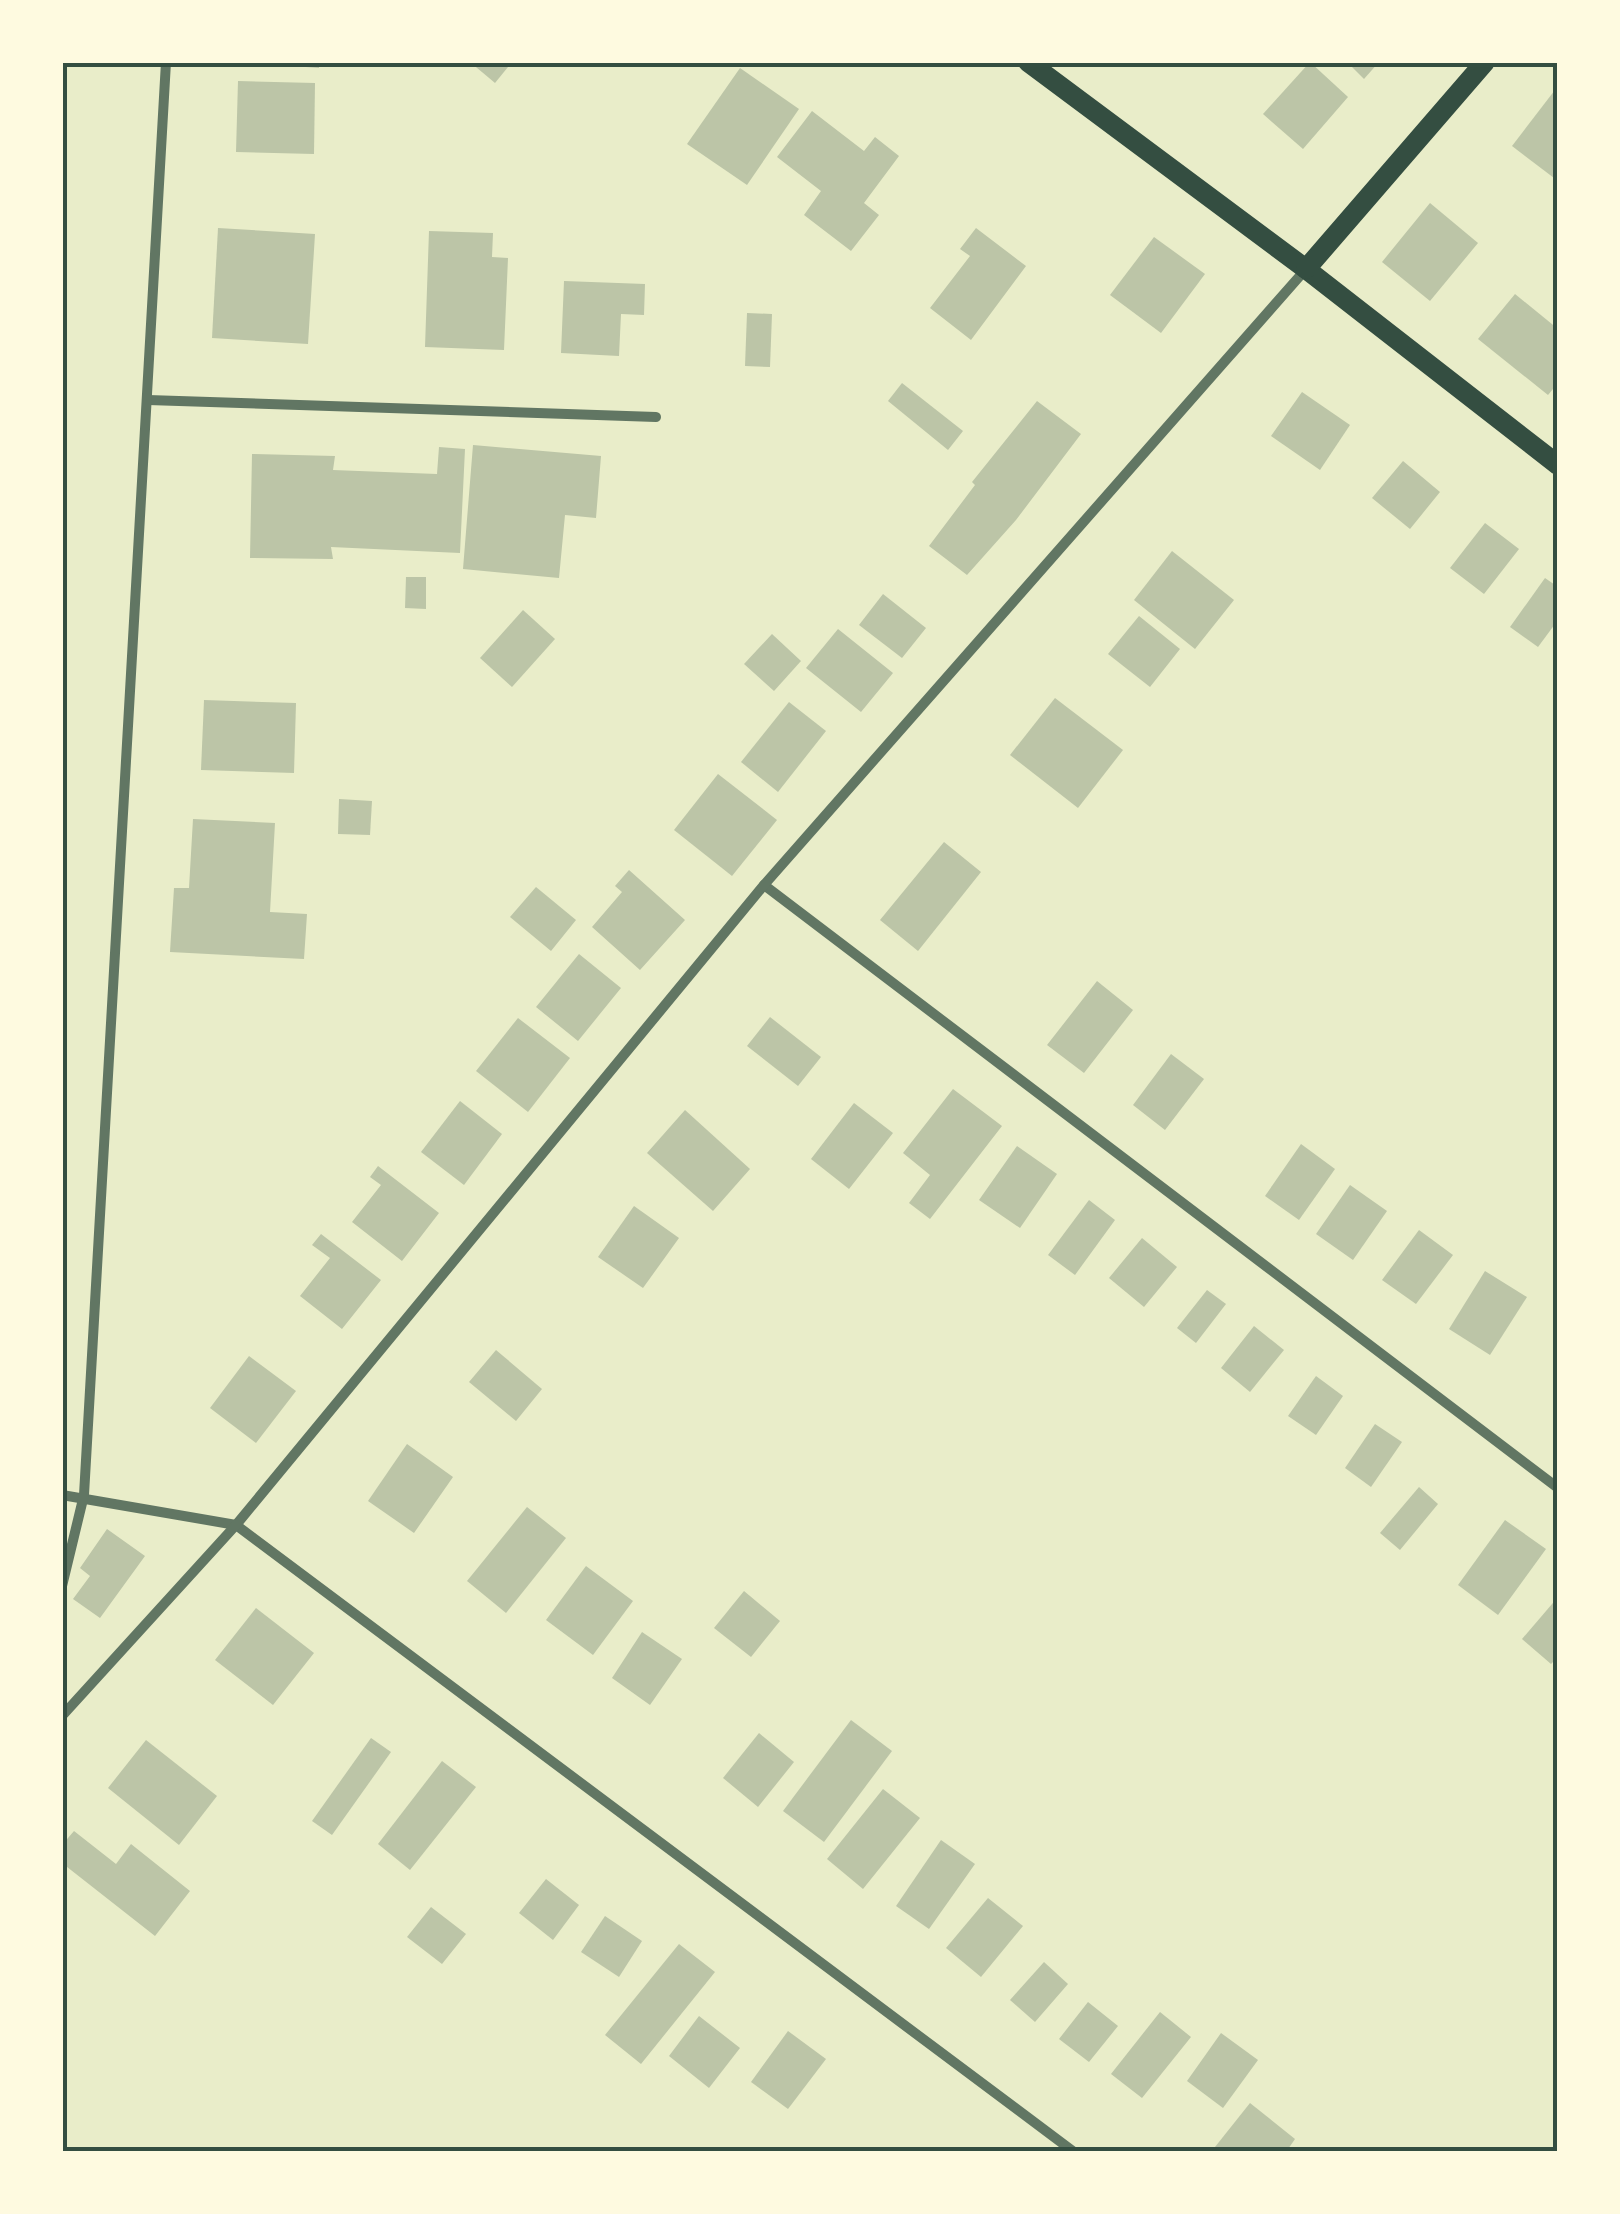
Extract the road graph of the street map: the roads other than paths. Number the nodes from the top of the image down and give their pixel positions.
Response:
1 (166, 62) edge
2 (1028, 62) edge
3 (1484, 62) edge
4 (1306, 269) junction
5 (148, 400) junction
6 (656, 417) dead end
7 (1558, 465) edge
8 (764, 884) junction
9 (1558, 1488) edge
10 (62, 1495) edge
11 (84, 1495) junction
12 (236, 1525) junction
13 (62, 1586) edge
14 (62, 1716) edge
15 (1074, 2152) edge

1 - 5 street
2 - 4 main road
3 - 4 main road
4 - 7 main road
4 - 8 street
5 - 6 street
5 - 11 street
8 - 9 street
8 - 12 street
10 - 11 street
11 - 12 street
11 - 13 street
12 - 14 street
12 - 15 street

